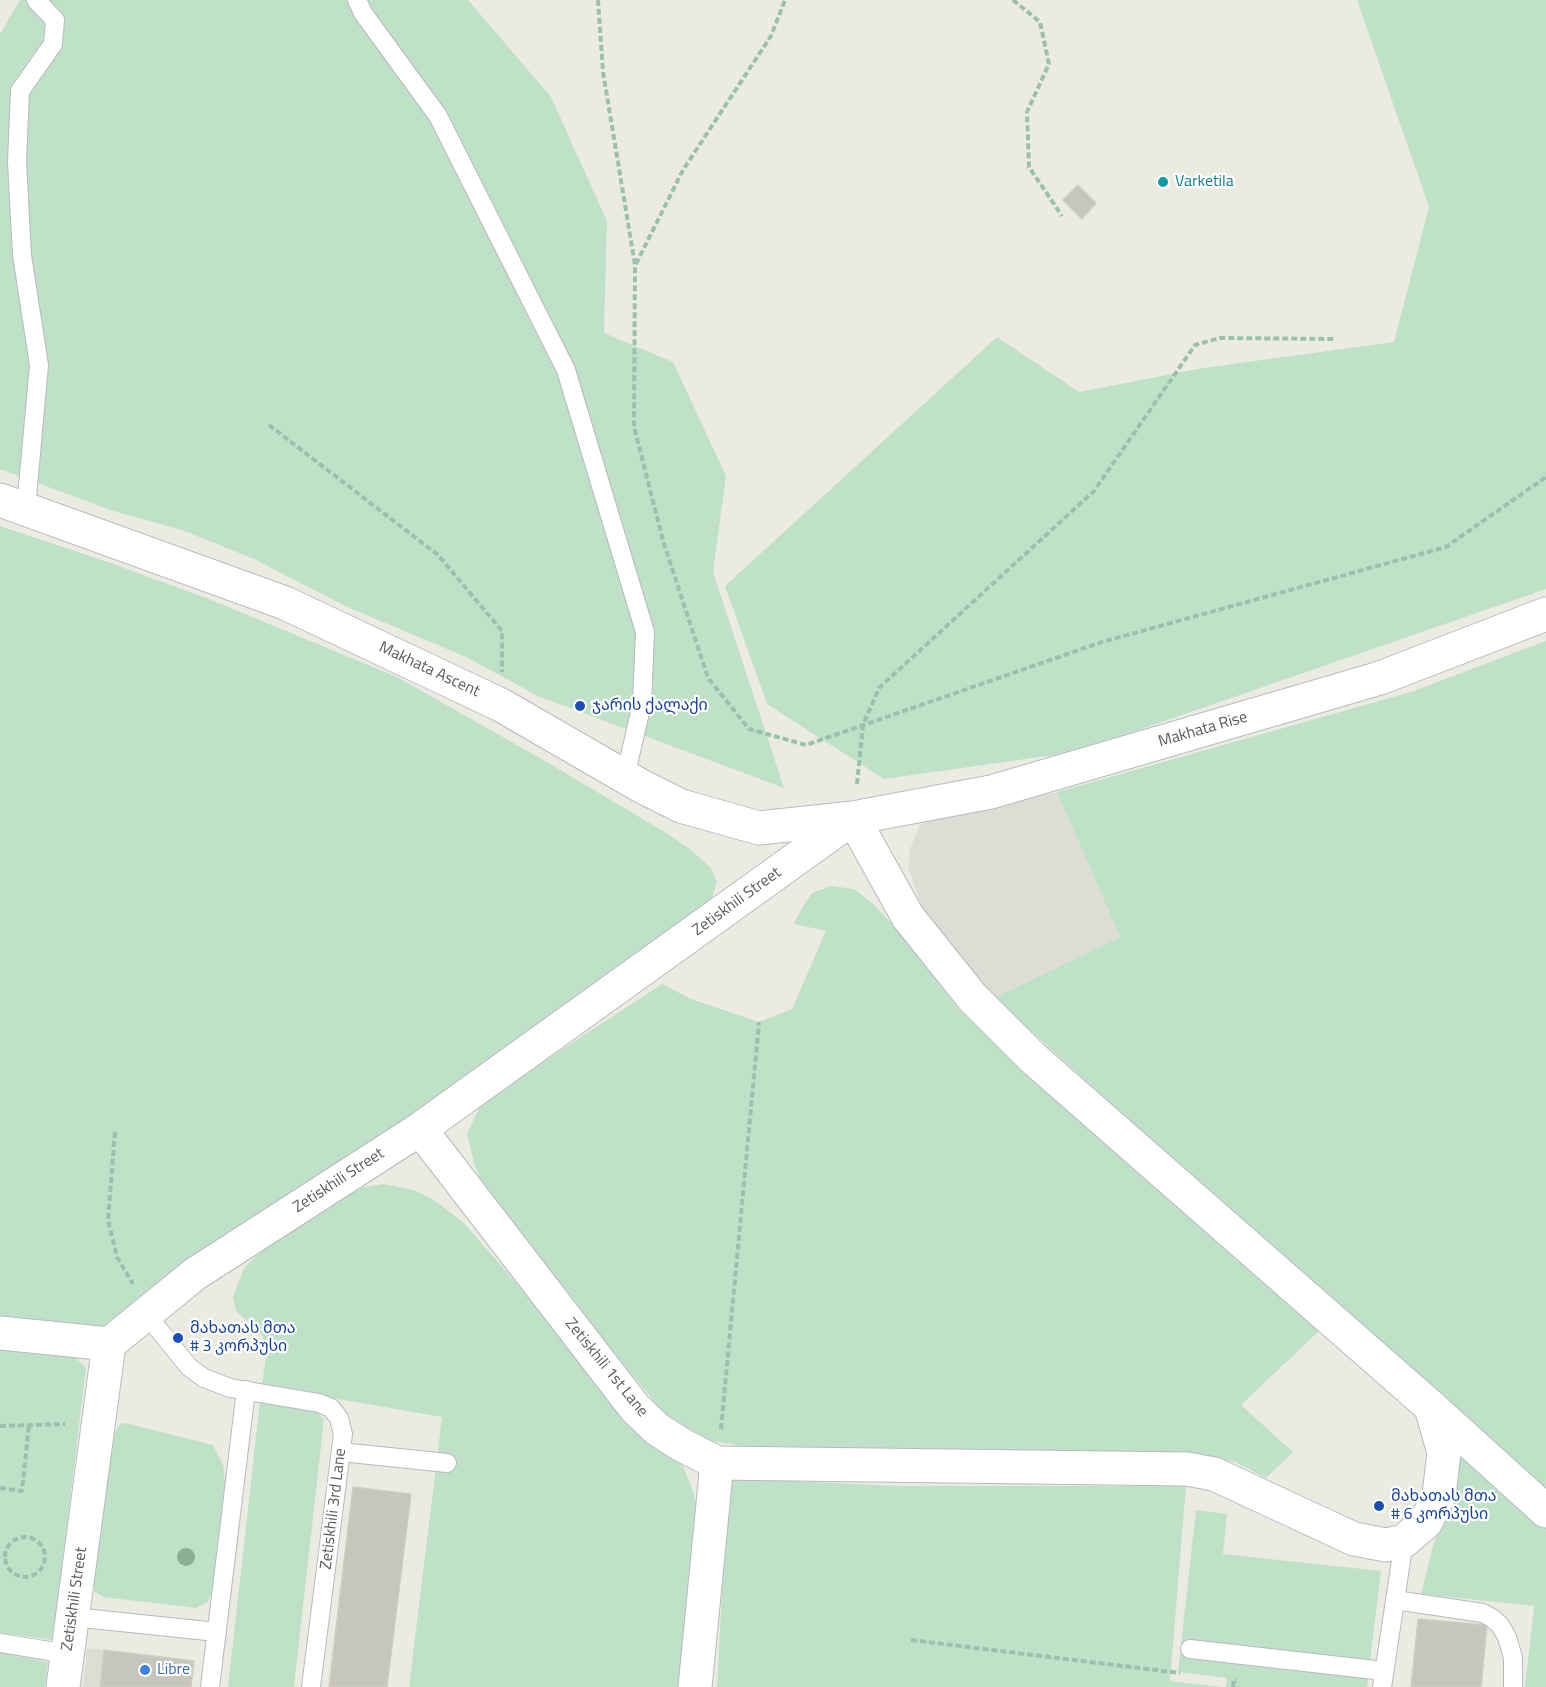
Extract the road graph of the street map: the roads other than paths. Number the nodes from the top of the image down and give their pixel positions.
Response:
1 (36, 0) edge
2 (357, 0) edge
3 (13, 504) edge
4 (1546, 614) edge
5 (625, 777) junction
6 (853, 819) junction
7 (420, 1129) junction
8 (151, 1310) junction
9 (0, 1332) edge
10 (109, 1344) junction
11 (246, 1390) junction
12 (1431, 1407) junction
13 (341, 1452) junction
14 (717, 1463) junction
15 (447, 1464) dead end
16 (1546, 1511) edge
17 (1404, 1541) junction
18 (1395, 1599) junction
19 (73, 1617) junction
20 (217, 1632) junction
21 (0, 1643) edge
22 (1190, 1649) dead end
23 (68, 1654) junction
24 (1383, 1679) edge
25 (63, 1687) edge
26 (210, 1687) edge
27 (311, 1687) edge
28 (695, 1687) edge
29 (1513, 1687) edge

1 - 3 lane
2 - 5 lane
3 - 5 street, Makhata Ascent
4 - 6 street, Makhata Rise
5 - 6 street, Makhata Ascent
6 - 7 street, Zetiskhili Street
6 - 12 street
7 - 8 street, Zetiskhili Street
7 - 14 street, Zetiskhili 1st Lane
8 - 10 street, Zetiskhili Street
8 - 11 lane, Zetiskhili 3rd Lane
9 - 10 street
10 - 19 street, Zetiskhili Street
11 - 13 lane, Zetiskhili 3rd Lane
11 - 20 lane
12 - 16 street
12 - 17 street
13 - 15 lane
13 - 27 lane, Zetiskhili 3rd Lane
14 - 17 street
14 - 28 street
17 - 18 lane
18 - 24 lane
18 - 29 lane
19 - 20 lane
19 - 23 street, Zetiskhili Street
20 - 26 lane
21 - 23 lane
22 - 24 lane
23 - 25 street, Zetiskhili Street

